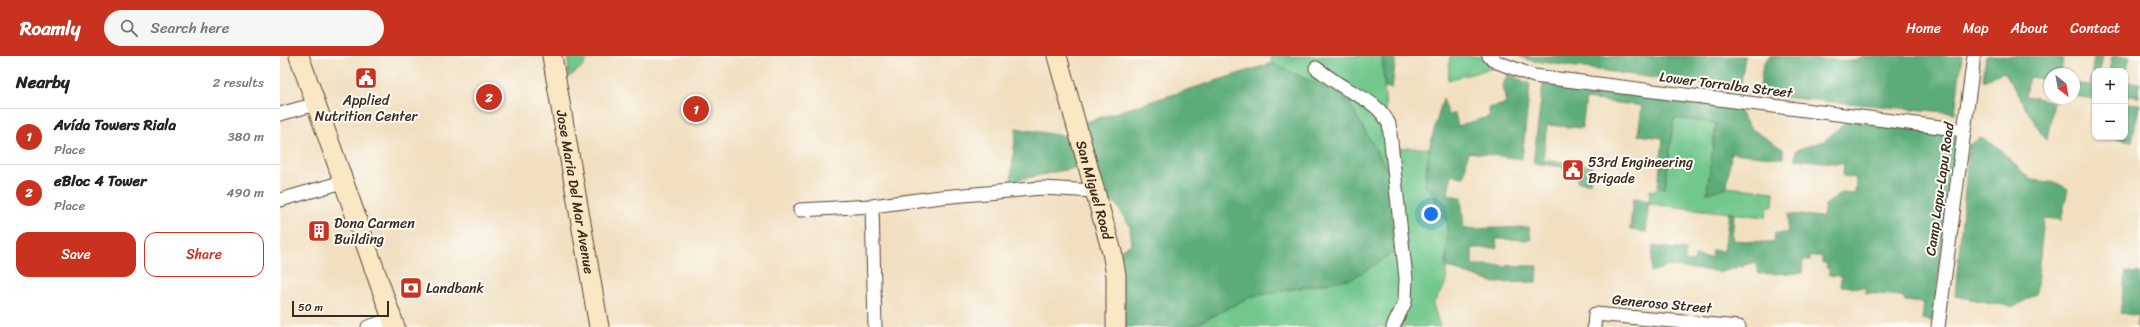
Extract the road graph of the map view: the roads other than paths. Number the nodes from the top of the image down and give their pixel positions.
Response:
1 (299, 56) edge
2 (552, 56) edge
3 (1057, 56) edge
4 (1488, 56) edge
5 (1974, 56) edge
6 (1316, 68) dead end
7 (316, 104) junction
8 (280, 114) edge
9 (1964, 130) junction
10 (343, 182) junction
11 (1095, 191) junction
12 (280, 200) edge
13 (872, 206) junction
14 (800, 210) dead end
15 (394, 323) edge
16 (368, 327) edge
17 (599, 327) edge
18 (875, 327) edge
19 (1116, 327) edge
20 (1393, 327) edge
21 (1594, 327) edge
22 (1739, 327) edge
23 (1938, 327) edge

1 - 7 street
2 - 17 street, Jose Maria Del Mar Avenue
3 - 11 street, San Miguel Road
4 - 9 street, Lower Torralba Street
5 - 9 street, Camp Lapu-Lapu Road
6 - 20 street
7 - 8 street
7 - 10 street
9 - 23 street, Camp Lapu-Lapu Road
10 - 12 street
10 - 15 street
11 - 13 street
11 - 19 street, San Miguel Road
13 - 14 street
13 - 18 street
15 - 16 street
21 - 22 street, Generoso Street

